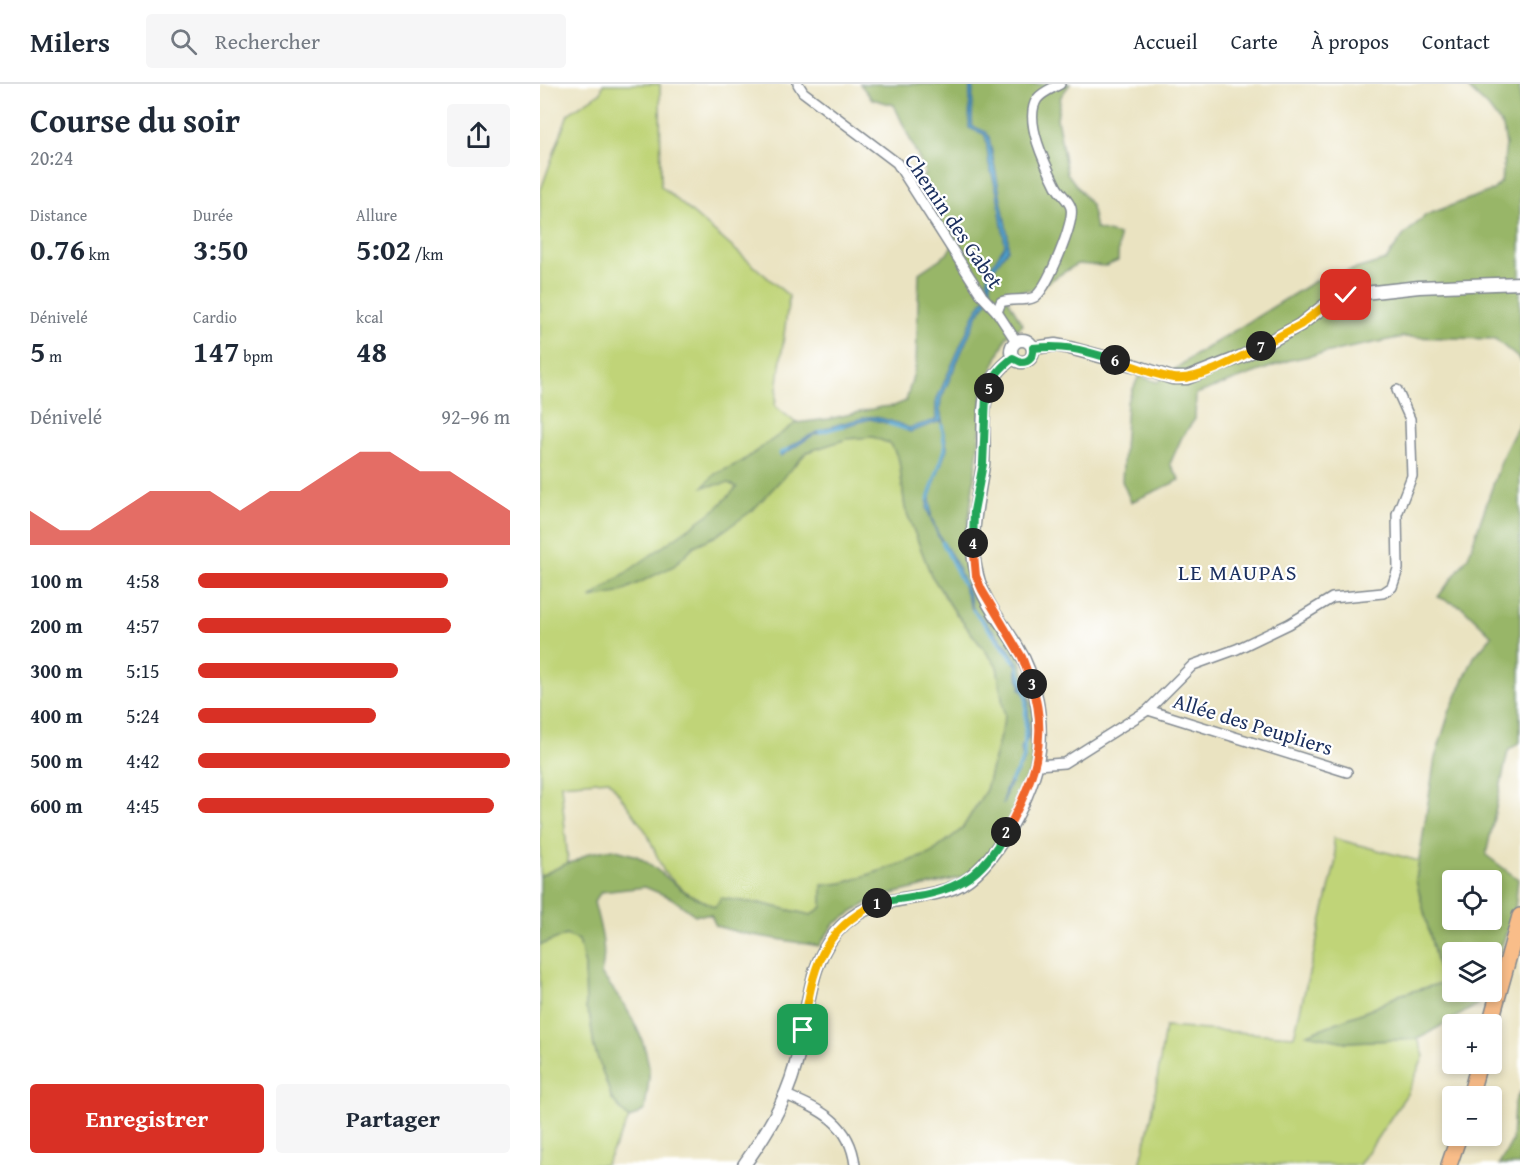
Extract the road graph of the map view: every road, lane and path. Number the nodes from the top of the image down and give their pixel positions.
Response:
1 (798, 84) edge
2 (1060, 84) edge
3 (1520, 283) edge
4 (997, 312) junction
5 (1016, 341) junction
6 (1033, 348) junction
7 (1013, 358) junction
8 (1397, 390) dead end
9 (1148, 710) junction
10 (1037, 765) junction
11 (1347, 772) dead end
12 (1520, 916) edge
13 (1493, 1014) edge
14 (786, 1095) junction
15 (1456, 1146) edge
16 (744, 1165) edge
17 (855, 1165) edge
18 (1449, 1165) edge

1 - 4 street, Chemin des Gabet
2 - 4 street
3 - 6 street
4 - 5 street, Chemin des Gabet
5 - 6 street
5 - 7 street
6 - 7 street
7 - 10 street
8 - 9 street
9 - 10 street
9 - 11 street, Allée des Peupliers
10 - 14 street
12 - 13 main road
14 - 16 street
14 - 17 street
15 - 18 main road

